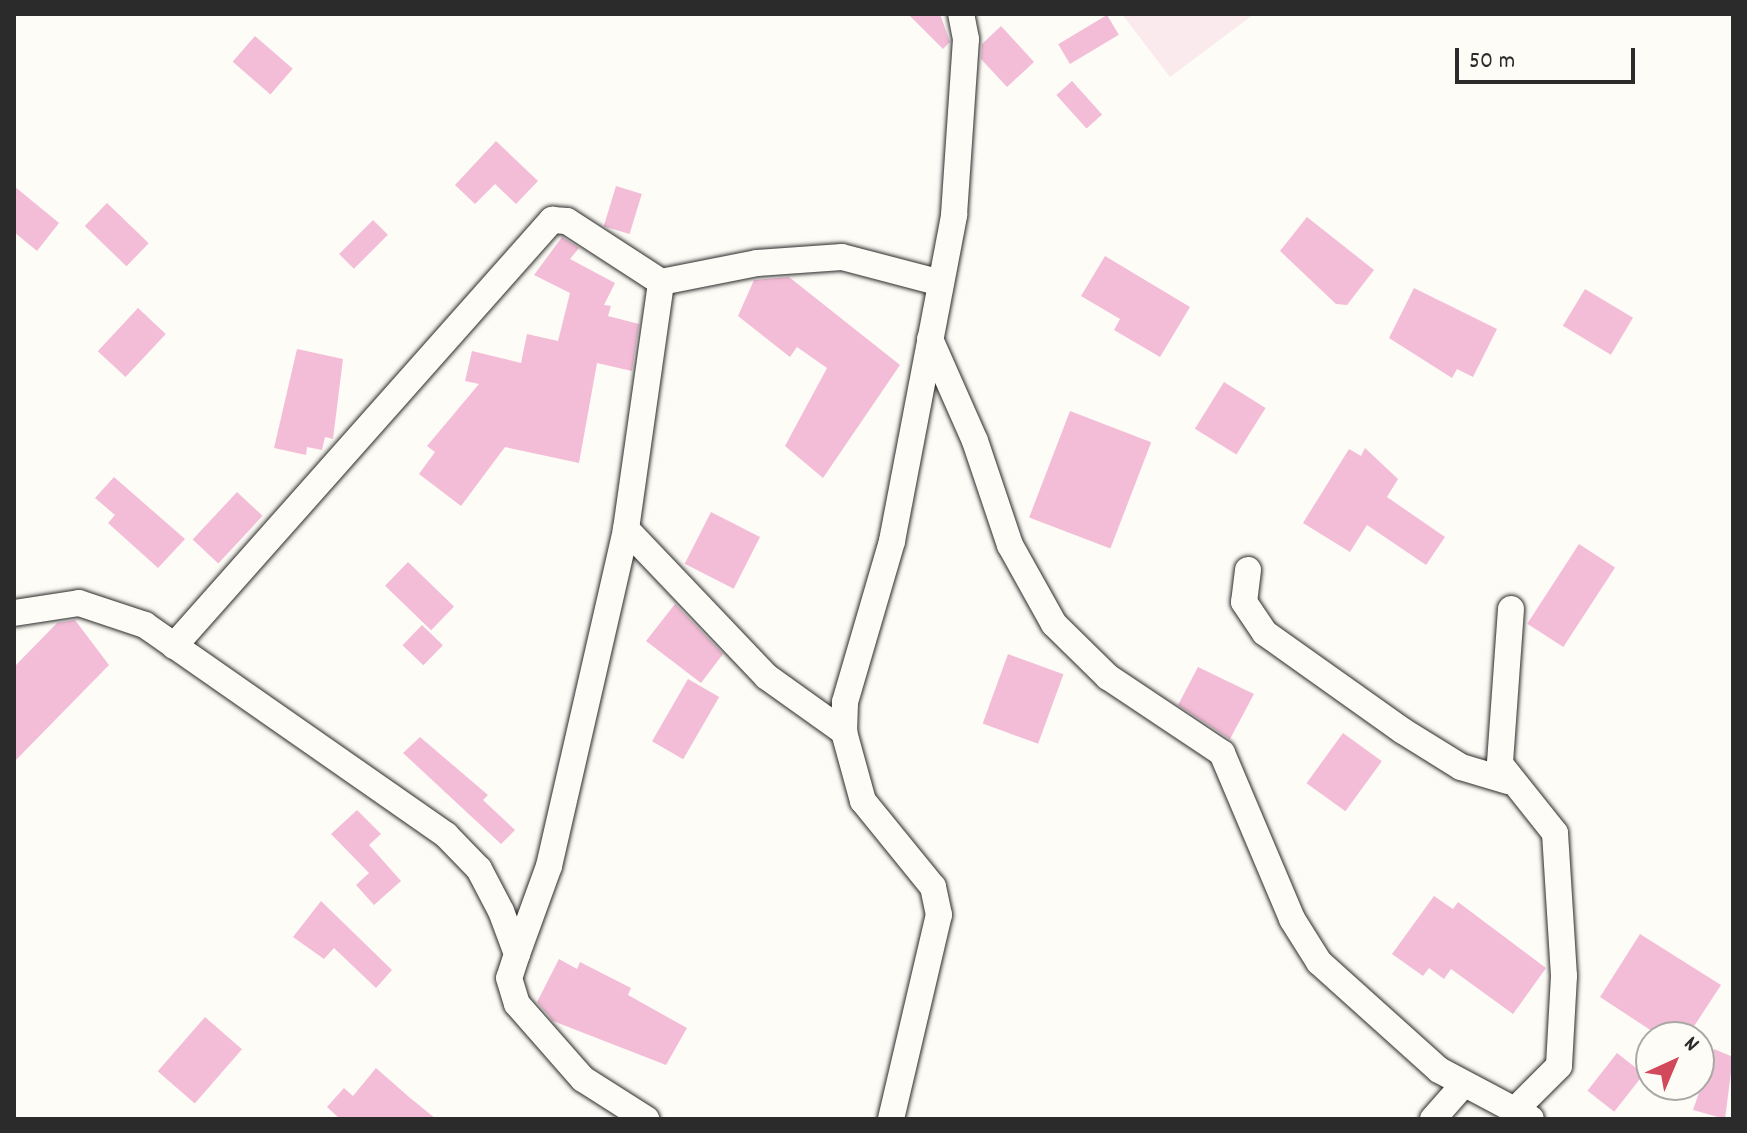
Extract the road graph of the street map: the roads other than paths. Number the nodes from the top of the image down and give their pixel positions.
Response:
1 (961, 14) edge
2 (661, 282) junction
3 (941, 283) junction
4 (930, 339) junction
5 (626, 529) junction
6 (1248, 570) dead end
7 (1511, 609) dead end
8 (14, 613) edge
9 (174, 646) junction
10 (844, 732) junction
11 (1508, 781) junction
12 (517, 954) junction
13 (1463, 1085) junction
14 (1524, 1114) edge
15 (646, 1119) edge
16 (891, 1119) edge
17 (1433, 1119) edge

1 - 3 street
2 - 3 street
2 - 5 street
2 - 9 street
3 - 4 street
4 - 10 street
4 - 13 street
5 - 10 street
5 - 12 street
6 - 11 street
7 - 11 street
8 - 9 street
9 - 12 street
10 - 16 street
11 - 14 street
12 - 15 street
13 - 14 street
13 - 17 street

